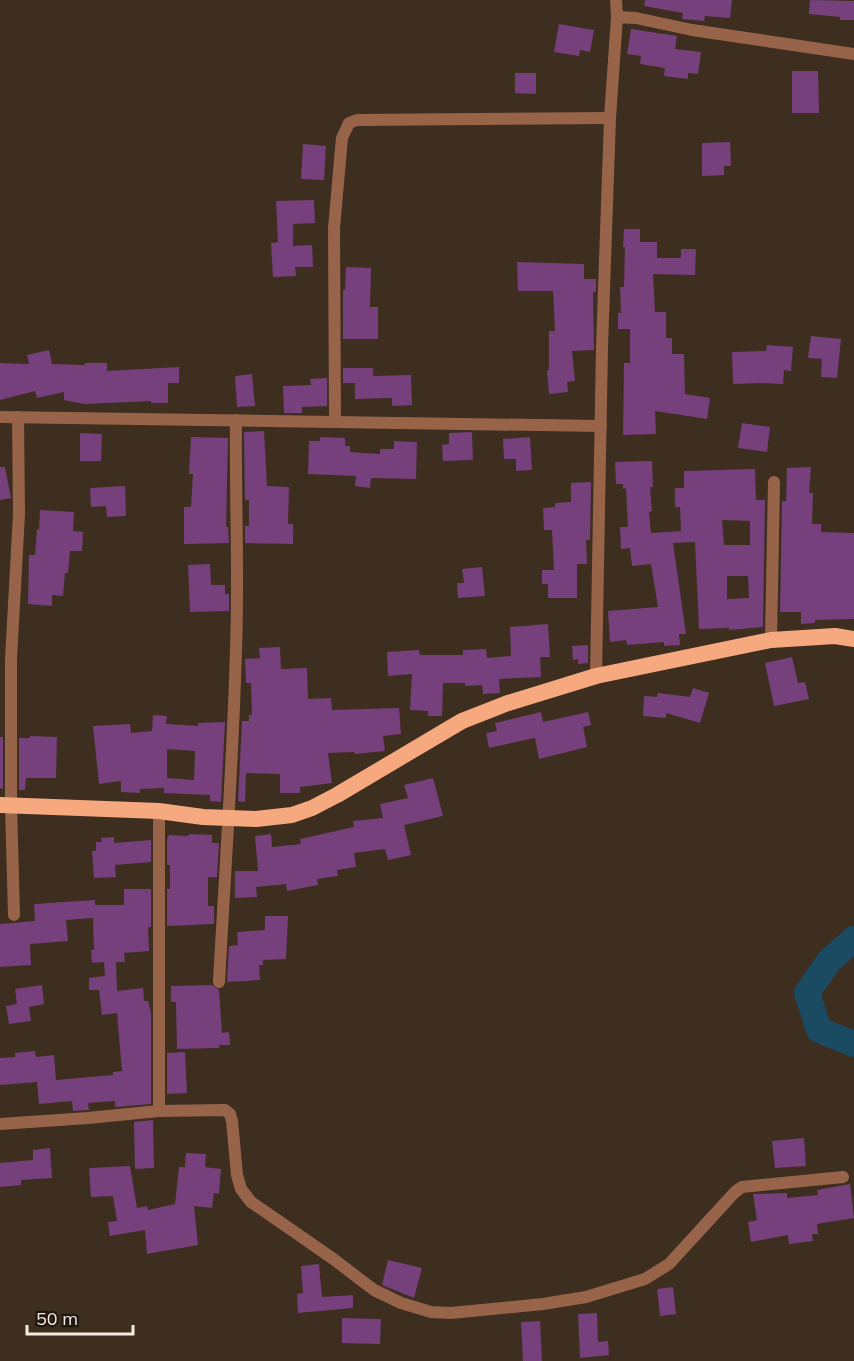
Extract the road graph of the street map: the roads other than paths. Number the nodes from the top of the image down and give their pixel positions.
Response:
1 (616, 0) edge
2 (617, 17) junction
3 (854, 54) edge
4 (610, 118) junction
5 (0, 417) edge
6 (18, 417) junction
7 (236, 420) junction
8 (335, 422) junction
9 (601, 426) junction
10 (774, 482) dead end
11 (854, 639) edge
12 (771, 640) junction
13 (596, 676) junction
14 (5, 806) edge
15 (159, 811) junction
16 (227, 818) junction
17 (14, 915) dead end
18 (219, 982) dead end
19 (159, 1110) junction
20 (0, 1124) edge
21 (843, 1177) dead end

1 - 2 street
2 - 3 street
2 - 4 street
4 - 8 street
4 - 9 street
5 - 6 street
6 - 7 street
6 - 14 street
7 - 8 street
7 - 16 street
8 - 9 street
9 - 13 street
10 - 12 street
11 - 12 highway
12 - 13 highway
13 - 16 highway
14 - 15 highway
14 - 17 street
15 - 16 highway
15 - 19 street
16 - 18 street
19 - 20 street
19 - 21 street

